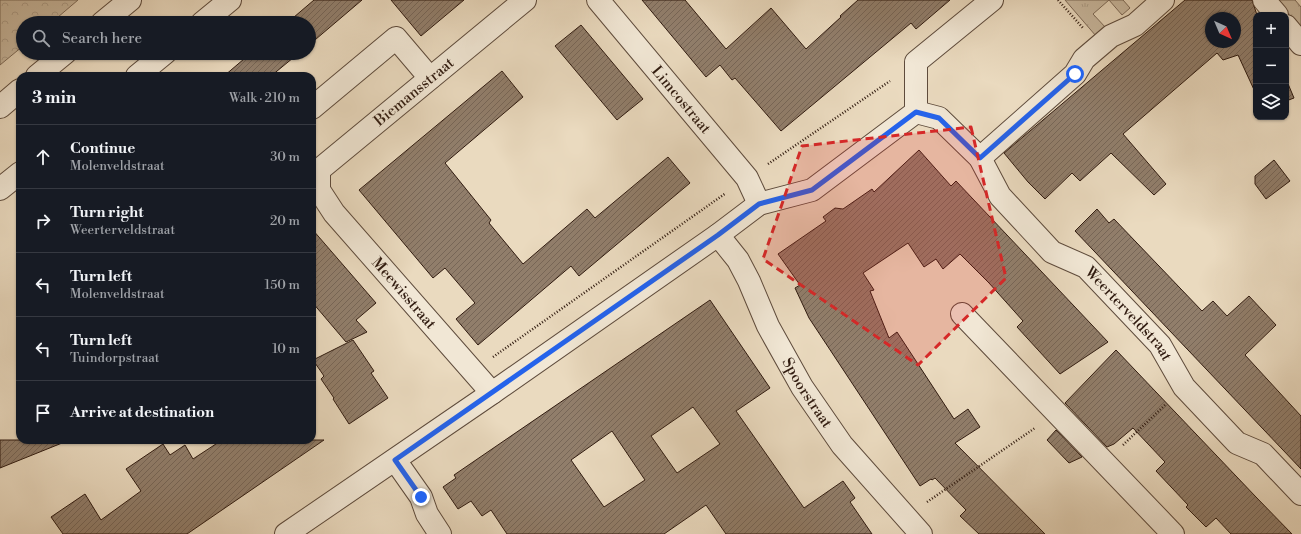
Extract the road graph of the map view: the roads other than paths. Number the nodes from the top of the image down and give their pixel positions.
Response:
1 (130, 0) edge
2 (230, 0) edge
3 (525, 0) edge
4 (598, 0) edge
5 (992, 0) edge
6 (1163, 0) edge
7 (1264, 0) edge
8 (1274, 12) edge
9 (111, 16) edge
10 (211, 16) edge
11 (1289, 30) edge
12 (1301, 44) edge
13 (56, 60) edge
14 (156, 60) edge
15 (42, 72) edge
16 (142, 72) edge
17 (430, 78) junction
18 (16, 93) edge
19 (316, 105) edge
20 (0, 107) edge
21 (916, 112) junction
22 (980, 158) junction
23 (16, 176) edge
24 (0, 189) edge
25 (319, 190) joint
26 (759, 204) junction
27 (718, 235) junction
28 (962, 314) dead end
29 (492, 393) junction
30 (395, 460) junction
31 (1301, 494) edge
32 (286, 534) edge
33 (440, 534) edge
34 (921, 534) edge
35 (1173, 534) edge

1 - 9 street
2 - 10 street
3 - 17 street, Biemansstraat
4 - 26 street, Limcostraat
5 - 21 street
6 - 22 street
7 - 8 street
11 - 12 street
13 - 15 street
14 - 16 street
17 - 19 street
17 - 25 street, Biemansstraat
18 - 20 street
21 - 22 street, Weerterveldstraat
21 - 26 street
22 - 31 street, Weerterveldstraat
23 - 24 street
25 - 29 street, Meewisstraat
26 - 27 street
27 - 29 street
27 - 34 street, Spoorstraat
28 - 35 street
29 - 30 street
30 - 32 street
30 - 33 street

